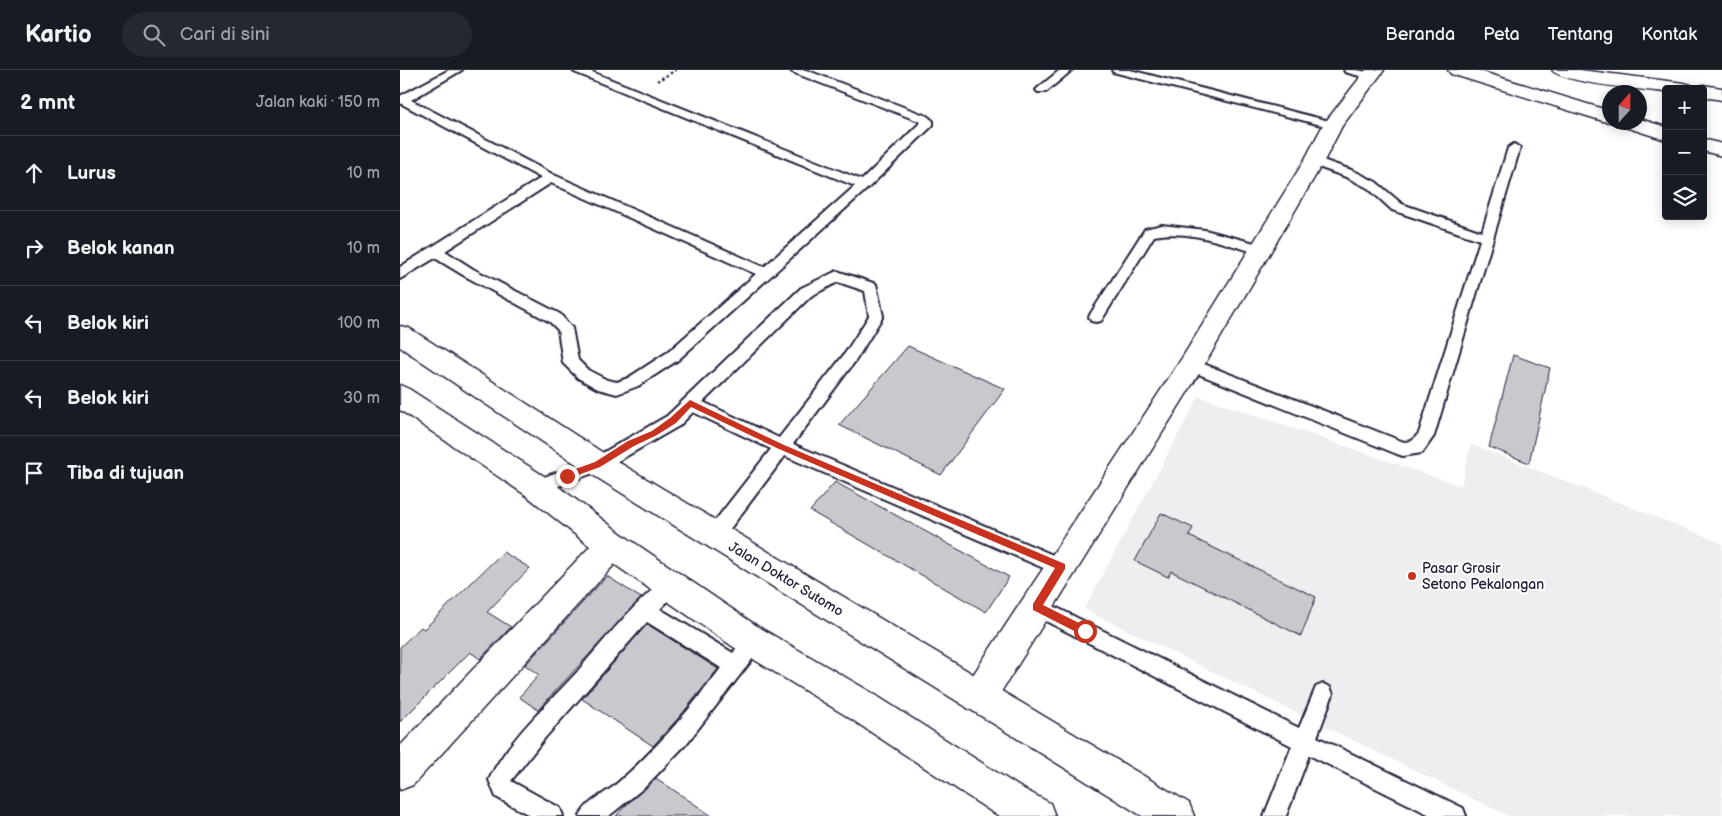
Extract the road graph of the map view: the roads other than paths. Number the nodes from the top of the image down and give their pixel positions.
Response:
1 (457, 70) edge
2 (578, 70) edge
3 (796, 70) edge
4 (1067, 70) edge
5 (1117, 70) edge
6 (1458, 70) edge
7 (1561, 70) edge
8 (1365, 72) edge
9 (1662, 86) edge
10 (1042, 90) dead end
11 (1707, 92) edge
12 (1722, 94) edge
13 (401, 100) edge
14 (1602, 114) edge
15 (1333, 125) junction
16 (1647, 128) edge
17 (1662, 133) edge
18 (1707, 146) edge
19 (1514, 148) dead end
20 (1722, 150) edge
21 (1314, 161) junction
22 (550, 178) junction
23 (864, 185) junction
24 (1488, 238) junction
25 (1261, 250) junction
26 (436, 252) junction
27 (400, 257) edge
28 (414, 265) junction
29 (766, 273) junction
30 (400, 274) edge
31 (1096, 317) dead end
32 (400, 335) edge
33 (1191, 365) junction
34 (400, 396) edge
35 (690, 403) junction
36 (782, 447) junction
37 (598, 464) junction
38 (537, 488) junction
39 (714, 536) junction
40 (612, 546) junction
41 (1061, 566) junction
42 (671, 586) junction
43 (1036, 607) junction
44 (645, 610) junction
45 (754, 641) junction
46 (735, 666) junction
47 (1323, 694) dead end
48 (979, 696) junction
49 (1304, 742) junction
50 (400, 772) edge
51 (1001, 807) edge
52 (552, 816) edge
53 (591, 816) edge
54 (1037, 816) edge
55 (1176, 816) edge
56 (1275, 816) edge
57 (1455, 816) edge

1 - 13 lane
2 - 23 lane
3 - 23 lane
4 - 10 lane
5 - 15 lane
6 - 14 main road
7 - 9 main road
8 - 15 main road
11 - 12 main road
13 - 22 lane
15 - 21 main road
16 - 17 main road
18 - 20 main road
19 - 24 lane
21 - 24 lane
21 - 25 main road
22 - 26 lane
22 - 29 lane
23 - 29 lane
24 - 33 lane
25 - 31 lane
25 - 33 main road
26 - 28 lane
26 - 29 lane
27 - 28 lane
28 - 30 lane
32 - 37 main road, Jalan Doktor Sutomo
33 - 41 main road
34 - 38 main road
35 - 36 lane
35 - 36 lane
35 - 37 lane
36 - 39 lane
36 - 41 lane
37 - 38 lane
37 - 39 main road, Jalan Doktor Sutomo
38 - 40 main road
39 - 48 main road, Jalan Doktor Sutomo
40 - 42 main road
40 - 50 main road
41 - 43 main road
42 - 44 lane
42 - 45 main road
43 - 48 main road
43 - 49 lane
44 - 46 lane
44 - 52 lane
45 - 46 lane
45 - 51 main road
46 - 53 lane
47 - 49 lane
48 - 55 main road, Jalan Doktor Sutomo
49 - 56 lane
49 - 57 lane
51 - 54 main road

